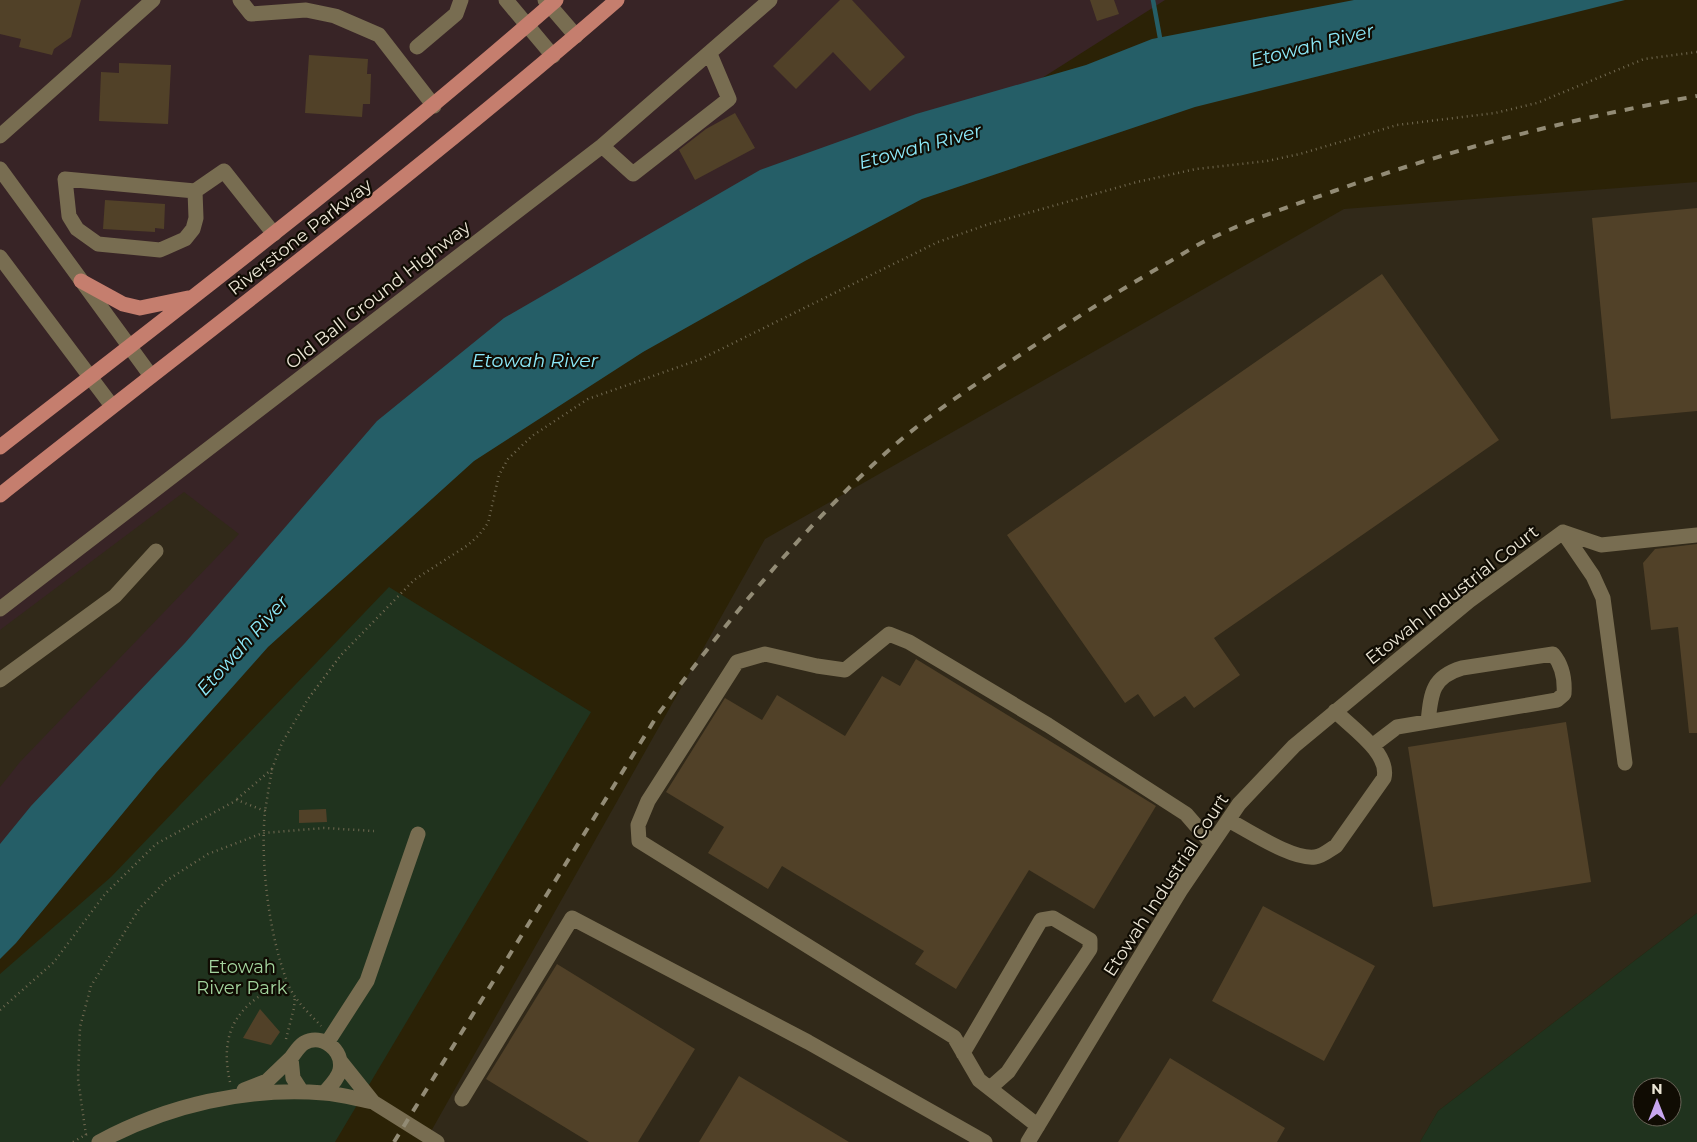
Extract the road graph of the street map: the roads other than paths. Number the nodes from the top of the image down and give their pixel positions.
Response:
1 (154, 0) edge
2 (240, 0) edge
3 (461, 0) edge
4 (506, 0) edge
5 (617, 0) edge
6 (770, 0) edge
7 (551, 2) edge
8 (527, 25) junction
9 (576, 36) junction
10 (417, 47) dead end
11 (710, 54) junction
12 (553, 56) junction
13 (434, 106) junction
14 (0, 136) edge
15 (602, 146) junction
16 (0, 169) edge
17 (195, 191) junction
18 (274, 234) junction
19 (0, 257) edge
20 (81, 281) junction
21 (194, 297) junction
22 (129, 348) junction
23 (151, 376) junction
24 (90, 377) junction
25 (112, 406) junction
26 (0, 447) edge
27 (0, 494) edge
28 (1563, 532) junction
29 (1697, 535) edge
30 (156, 550) dead end
31 (0, 609) edge
32 (0, 680) edge
33 (1336, 711) junction
34 (1428, 722) junction
35 (1372, 746) junction
36 (1625, 763) dead end
37 (1228, 820) junction
38 (418, 834) dead end
39 (1212, 844) junction
40 (330, 1038) junction
41 (963, 1052) junction
42 (291, 1058) junction
43 (341, 1062) junction
44 (228, 1087) junction
45 (990, 1088) junction
46 (302, 1092) junction
47 (324, 1093) junction
48 (462, 1099) dead end
49 (373, 1102) junction
50 (1038, 1126) junction
51 (92, 1137) edge
52 (438, 1142) edge
53 (985, 1142) edge
54 (1028, 1142) edge

1 - 14 street
2 - 13 street
3 - 10 street
4 - 8 street
5 - 9 main road, Riverstone Parkway
6 - 11 street, Old Ball Ground Highway
7 - 8 main road, Riverstone Parkway
7 - 9 street
8 - 12 street
8 - 13 main road, Riverstone Parkway
9 - 12 main road, Riverstone Parkway
11 - 15 street, Old Ball Ground Highway
11 - 15 street
12 - 23 main road, Riverstone Parkway
13 - 18 main road, Riverstone Parkway
15 - 31 street, Old Ball Ground Highway
16 - 20 street
17 - 17 street
17 - 18 street
18 - 21 main road, Riverstone Parkway
19 - 24 street
20 - 21 main road
20 - 22 street
21 - 22 main road, Riverstone Parkway
22 - 23 street
22 - 24 main road, Riverstone Parkway
23 - 25 main road, Riverstone Parkway
24 - 25 street
24 - 26 main road, Riverstone Parkway
25 - 27 main road, Riverstone Parkway
28 - 29 street
28 - 33 street, Etowah Industrial Court
28 - 36 street
30 - 32 street
33 - 35 street
33 - 37 street, Etowah Industrial Court
34 - 34 street
34 - 35 street
35 - 37 street
37 - 39 street, Etowah Industrial Court
38 - 40 street
39 - 41 street
39 - 50 street, Etowah Industrial Court
40 - 42 street
40 - 43 street
41 - 45 street
41 - 45 street
42 - 44 street
42 - 46 street
43 - 47 street
43 - 49 street
44 - 46 street
44 - 51 street
45 - 50 street
46 - 47 street
47 - 49 street
48 - 53 street
49 - 52 street
50 - 54 street, Etowah Industrial Court

